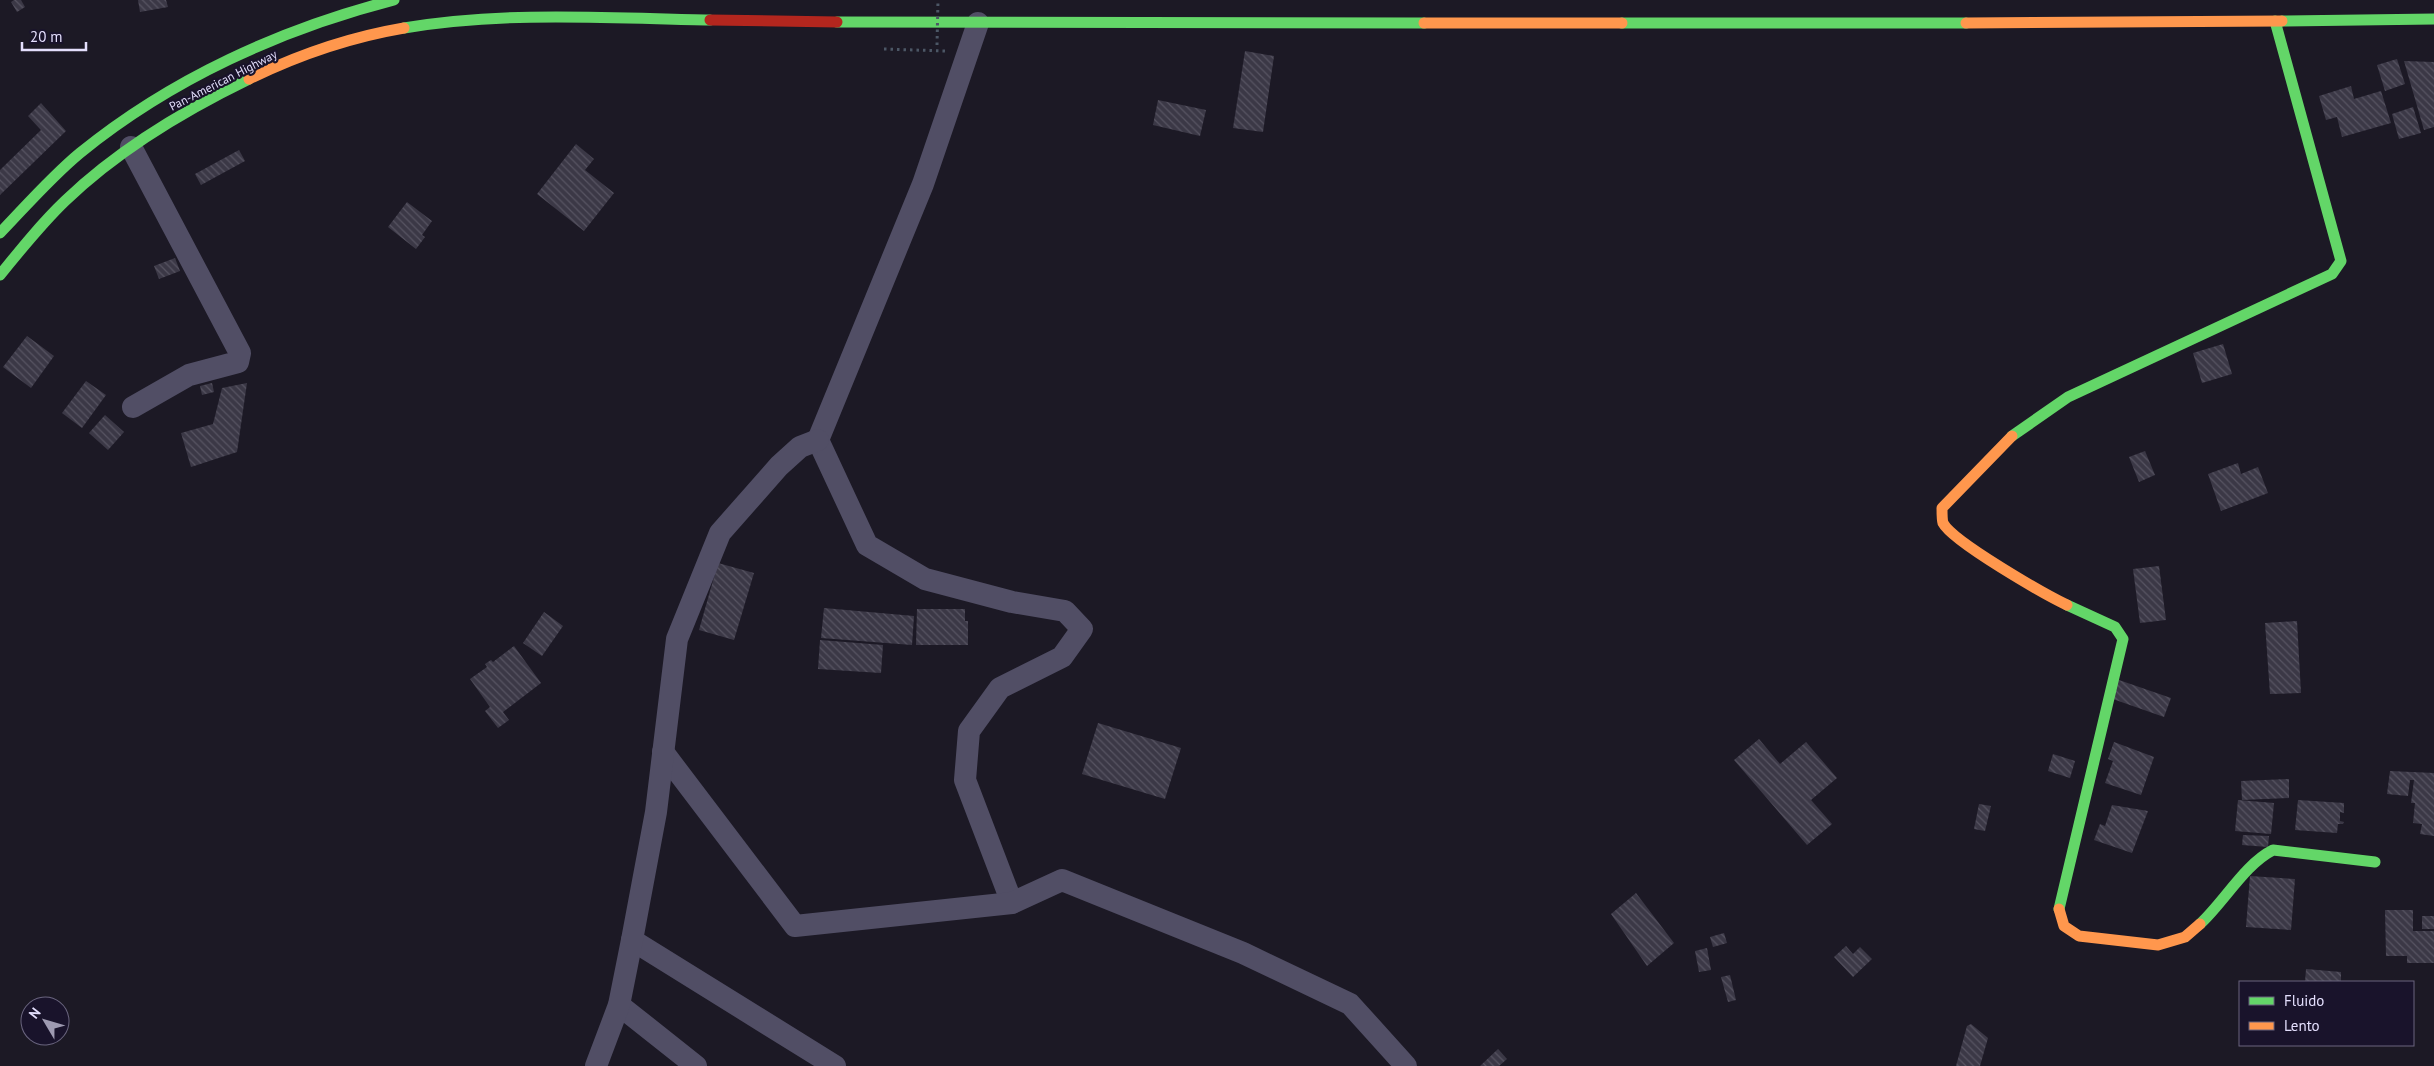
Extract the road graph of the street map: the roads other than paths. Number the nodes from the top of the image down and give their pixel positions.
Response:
1 (394, 0) edge
2 (2434, 19) edge
3 (2275, 21) junction
4 (978, 23) junction
5 (131, 147) junction
6 (0, 233) edge
7 (0, 275) edge
8 (133, 407) dead end
9 (818, 440) junction
10 (663, 752) junction
11 (2375, 862) dead end
12 (1012, 902) junction
13 (632, 940) junction
14 (619, 1005) junction
15 (596, 1066) edge
16 (696, 1066) edge
17 (835, 1066) edge
18 (1406, 1066) edge

1 - 6 main road, Pan-American Highway
2 - 3 main road, Pan-American Highway
3 - 4 main road, Pan-American Highway
3 - 11 main road
4 - 5 main road, Pan-American Highway
4 - 9 street
5 - 7 main road, Pan-American Highway
5 - 8 street
9 - 10 street
9 - 12 street
10 - 12 street
10 - 13 street
12 - 18 street
13 - 14 street
13 - 17 street
14 - 15 street
14 - 16 street

